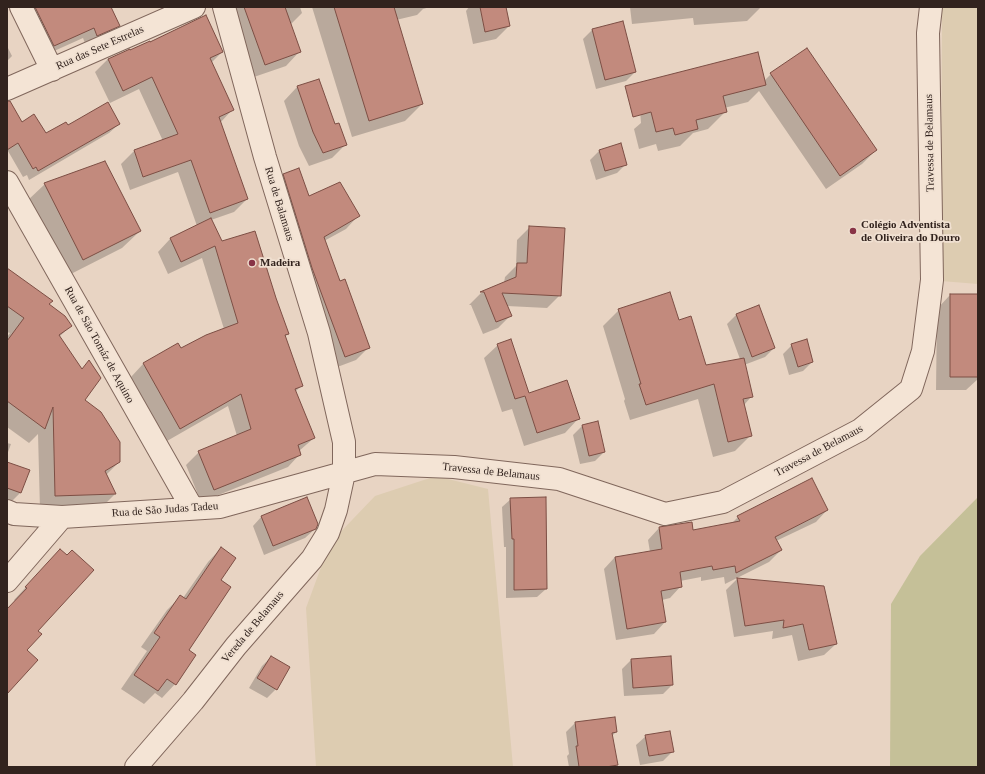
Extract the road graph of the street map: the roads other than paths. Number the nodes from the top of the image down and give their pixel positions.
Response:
1 (21, 7) edge
2 (194, 7) edge
3 (224, 7) edge
4 (931, 7) edge
5 (52, 70) junction
6 (7, 89) edge
7 (7, 182) edge
8 (344, 472) junction
9 (192, 508) junction
10 (7, 511) edge
11 (62, 517) junction
12 (7, 581) edge
13 (136, 767) edge

1 - 5 street
2 - 5 street, Rua das Sete Estrelas
3 - 8 street, Rua de Balamaus
4 - 8 street, Travessa de Belamaus
5 - 6 street, Rua das Sete Estrelas
7 - 9 street, Rua de São Tomáz de Aquino
8 - 9 street, Rua de São Judas Tadeu
8 - 13 street, Vereda de Belamaus
9 - 11 street, Rua de São Judas Tadeu
10 - 11 street, Rua de São Judas Tadeu
11 - 12 street

